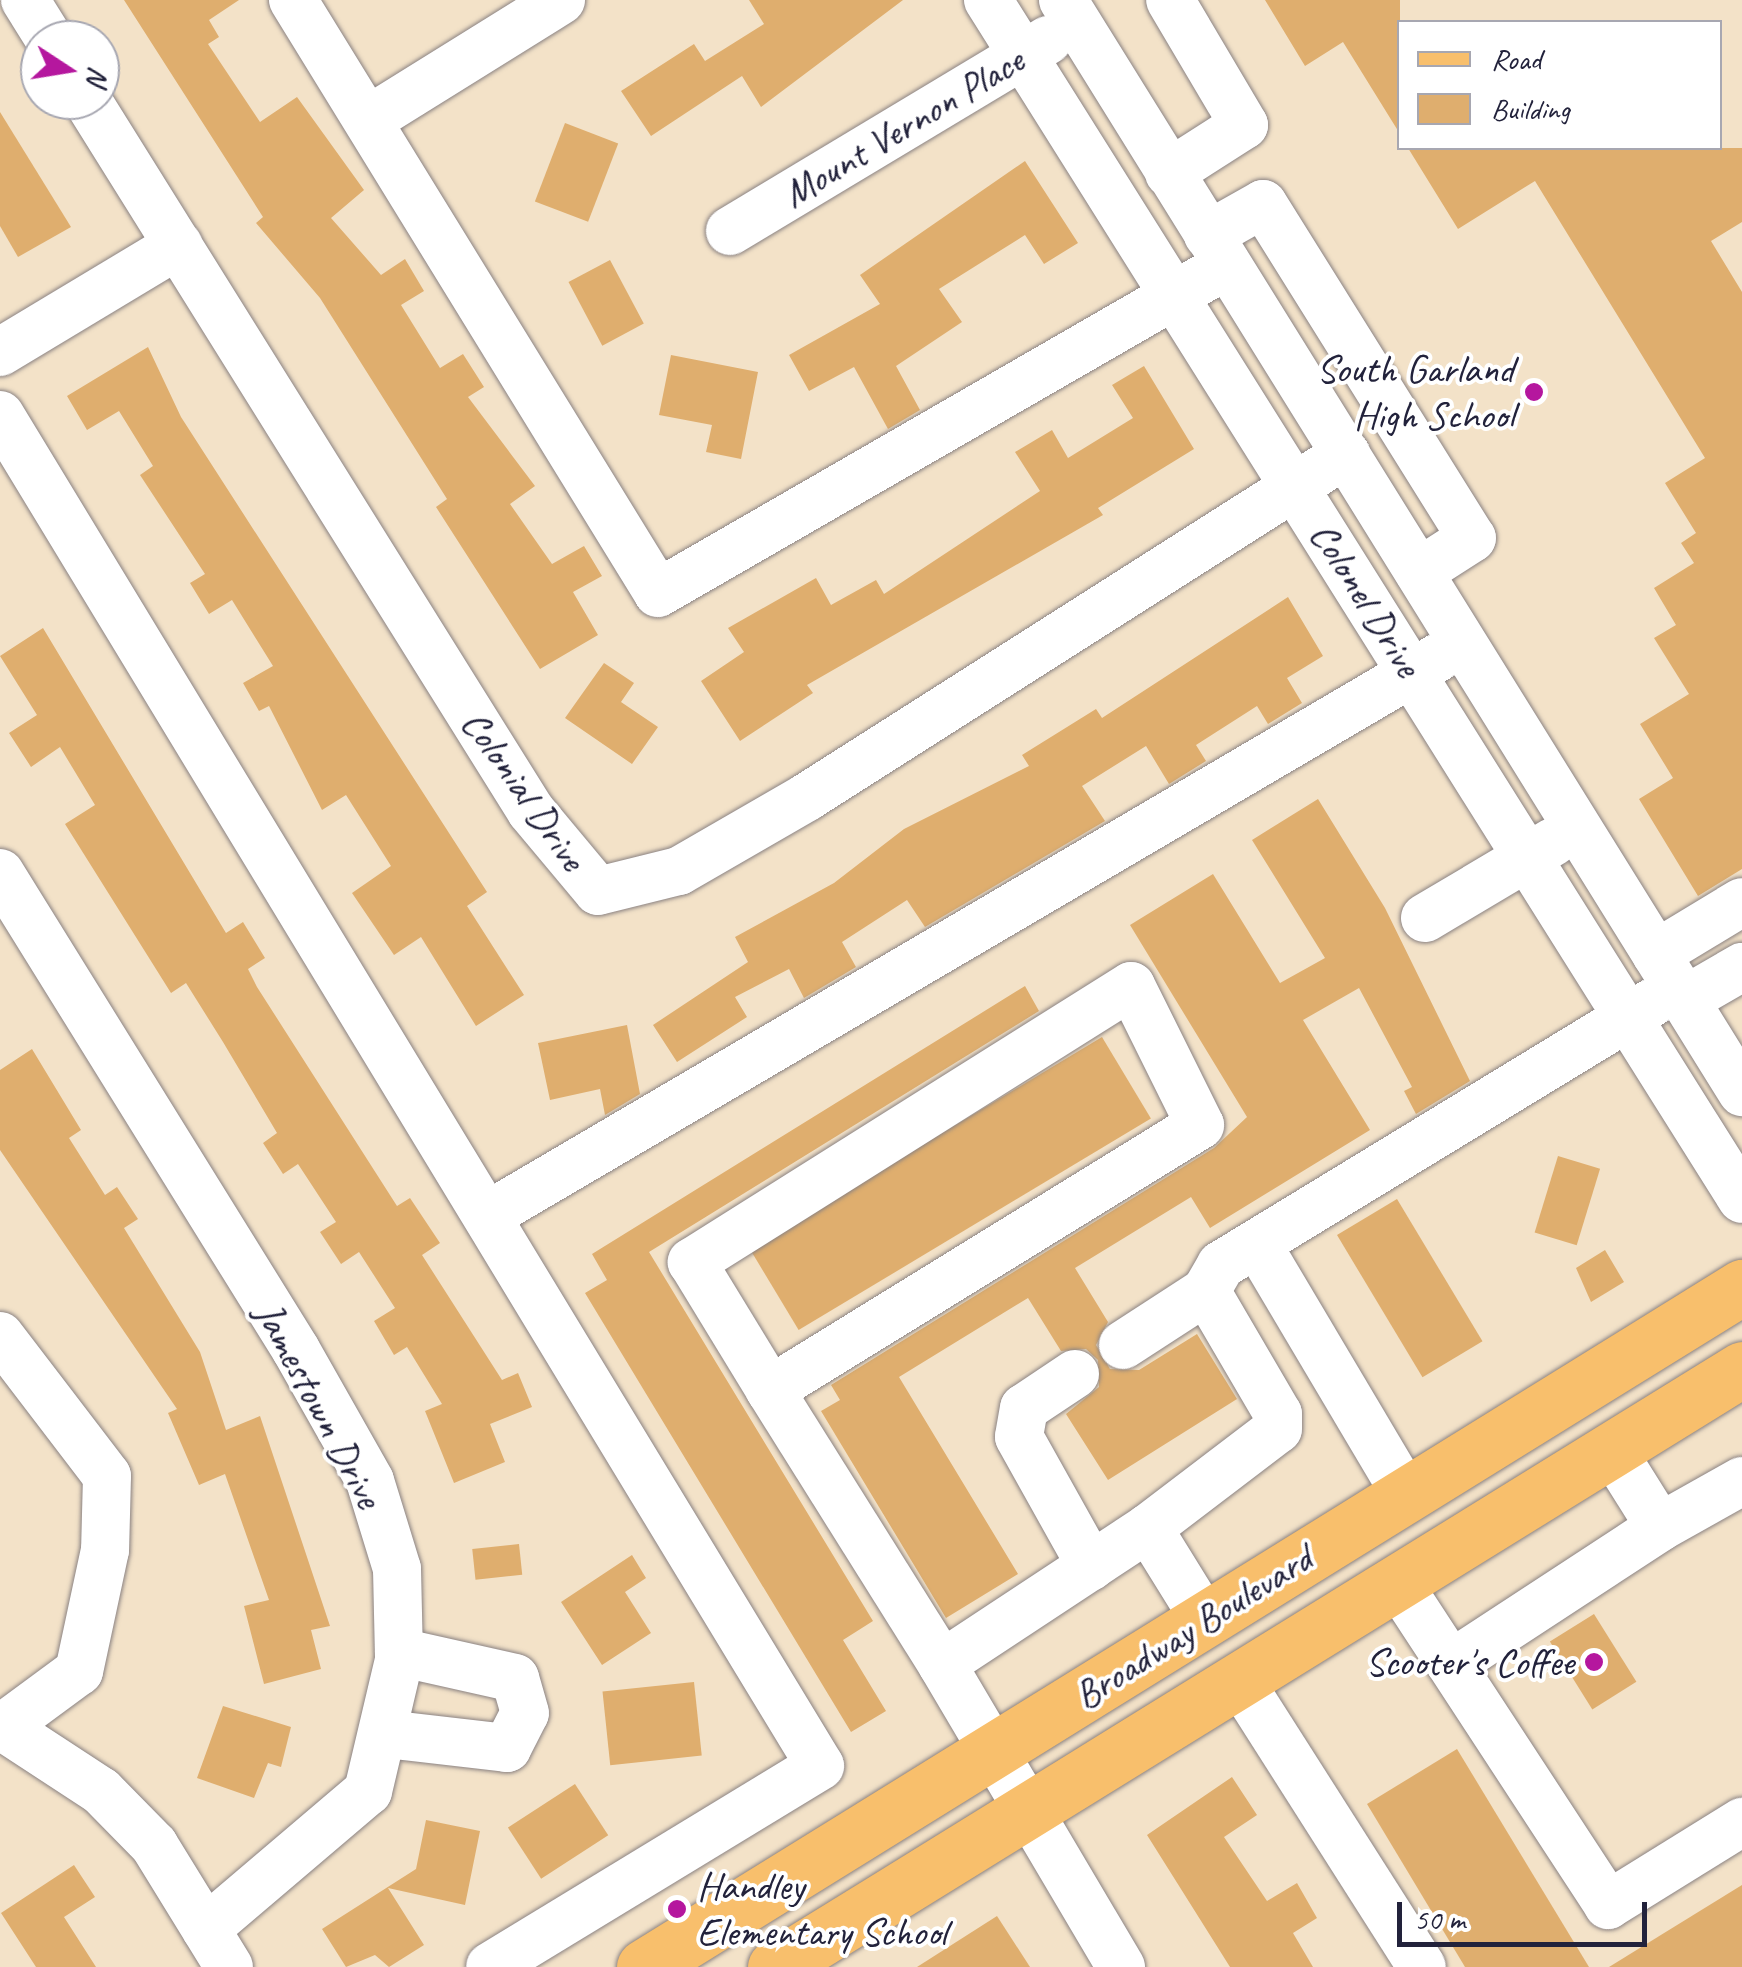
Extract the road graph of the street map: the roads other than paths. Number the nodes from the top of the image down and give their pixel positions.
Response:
1 (293, 0) edge
2 (561, 0) edge
3 (988, 0) edge
4 (1170, 0) edge
5 (1070, 12) edge
6 (1022, 55) junction
7 (370, 119) junction
8 (100, 120) edge
9 (1169, 173) junction
10 (730, 232) dead end
11 (178, 245) junction
12 (1218, 250) junction
13 (1177, 297) junction
14 (0, 352) edge
15 (0, 415) edge
16 (1346, 454) junction
17 (1297, 487) junction
18 (1419, 572) junction
19 (1463, 642) junction
20 (1412, 673) junction
21 (1578, 827) junction
22 (1526, 858) junction
23 (0, 873) edge
24 (1742, 902) edge
25 (1424, 918) dead end
26 (1742, 968) edge
27 (1673, 980) junction
28 (1626, 1020) junction
29 (1742, 1092) edge
30 (1742, 1199) edge
31 (490, 1214) junction
32 (1257, 1244) junction
33 (1742, 1287) edge
34 (1206, 1291) junction
35 (0, 1336) edge
36 (1123, 1346) dead end
37 (1742, 1369) edge
38 (1076, 1374) dead end
39 (770, 1390) junction
40 (1612, 1449) junction
41 (1742, 1481) edge
42 (1406, 1495) junction
43 (1660, 1527) junction
44 (1148, 1528) junction
45 (1091, 1566) junction
46 (1418, 1569) junction
47 (1206, 1620) junction
48 (399, 1652) junction
49 (942, 1664) junction
50 (1450, 1664) junction
51 (1239, 1680) junction
52 (2, 1726) edge
53 (386, 1734) junction
54 (989, 1752) junction
55 (1026, 1812) junction
56 (1742, 1822) edge
57 (218, 1948) edge
58 (808, 1958) edge
59 (490, 1967) edge
60 (644, 1967) edge
61 (1121, 1967) edge
62 (1422, 1967) edge

1 - 7 street
2 - 7 street
3 - 6 street, Colonel Drive
4 - 9 street
5 - 6 street, Mount Vernon Place
5 - 9 street, Colonel Drive
6 - 10 street, Mount Vernon Place
6 - 13 street, Colonel Drive
7 - 13 street
8 - 11 street, Colonial Drive
9 - 12 street, Colonel Drive
11 - 14 street
11 - 17 street, Colonial Drive
12 - 13 street
12 - 16 street, Colonel Drive
12 - 18 street
13 - 17 street, Colonel Drive
15 - 31 street
16 - 17 street, Colonial Drive
16 - 18 street, Colonel Drive
17 - 20 street, Colonel Drive
18 - 19 street, Colonel Drive
19 - 20 street
19 - 21 street, Colonel Drive
20 - 22 street, Colonel Drive
20 - 31 street
21 - 22 street
21 - 27 street, Colonel Drive
22 - 25 street
22 - 28 street, Colonel Drive
23 - 48 street, Jamestown Drive
24 - 27 street
26 - 27 street
27 - 28 street
27 - 29 street, Colonel Drive
28 - 30 street, Colonel Drive
28 - 32 street
31 - 59 street
32 - 34 street
32 - 42 street
33 - 42 main road, Broadway Boulevard
34 - 36 street
34 - 44 street
35 - 52 street
37 - 40 main road, Broadway Boulevard
38 - 45 street
39 - 39 street
39 - 49 street
40 - 43 street
40 - 46 main road, Broadway Boulevard
41 - 43 street
42 - 46 main road
42 - 47 main road, Broadway Boulevard
43 - 50 street
44 - 45 street
44 - 47 street
45 - 49 street
46 - 50 street
46 - 51 main road, Broadway Boulevard
47 - 54 main road, Broadway Boulevard
48 - 53 street, Jamestown Drive
48 - 53 street
49 - 54 street
50 - 56 street
51 - 55 main road, Broadway Boulevard
51 - 62 street
52 - 57 street
53 - 57 street, Jamestown Drive
54 - 55 street
54 - 60 main road, Broadway Boulevard
55 - 58 main road, Broadway Boulevard
55 - 61 street

